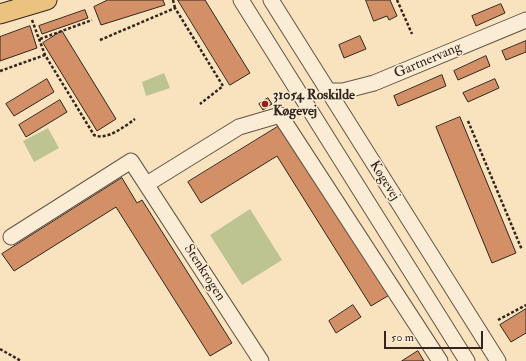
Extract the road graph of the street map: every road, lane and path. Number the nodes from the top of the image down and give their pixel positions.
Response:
1 (47, 0) edge
2 (173, 0) edge
3 (241, 0) edge
4 (271, 0) edge
5 (397, 0) edge
6 (11, 6) edge
7 (175, 8) junction
8 (92, 20) dead end
9 (526, 20) edge
10 (412, 34) dead end
11 (40, 39) junction
12 (100, 40) dead end
13 (45, 55) junction
14 (0, 71) edge
15 (327, 91) junction
16 (200, 104) dead end
17 (135, 120) dead end
18 (468, 121) dead end
19 (147, 184) junction
20 (11, 237) dead end
21 (522, 250) dead end
22 (526, 305) edge
23 (498, 320) dead end
24 (0, 349) edge
25 (21, 361) edge
26 (261, 361) edge
27 (440, 361) edge
28 (467, 361) edge
29 (498, 361) edge

1 - 6 main road
2 - 7 path
3 - 28 street, Køgevej
4 - 15 street, Køgevej
5 - 10 path
6 - 11 path
7 - 12 path
7 - 16 path
8 - 11 path
9 - 15 street, Gartnervang
11 - 13 path
13 - 14 path
13 - 17 path
15 - 29 street, Køgevej
18 - 21 path
19 - 20 street, Stenkrogen
19 - 26 street, Stenkrogen
19 - 27 street
22 - 23 path
24 - 25 path

